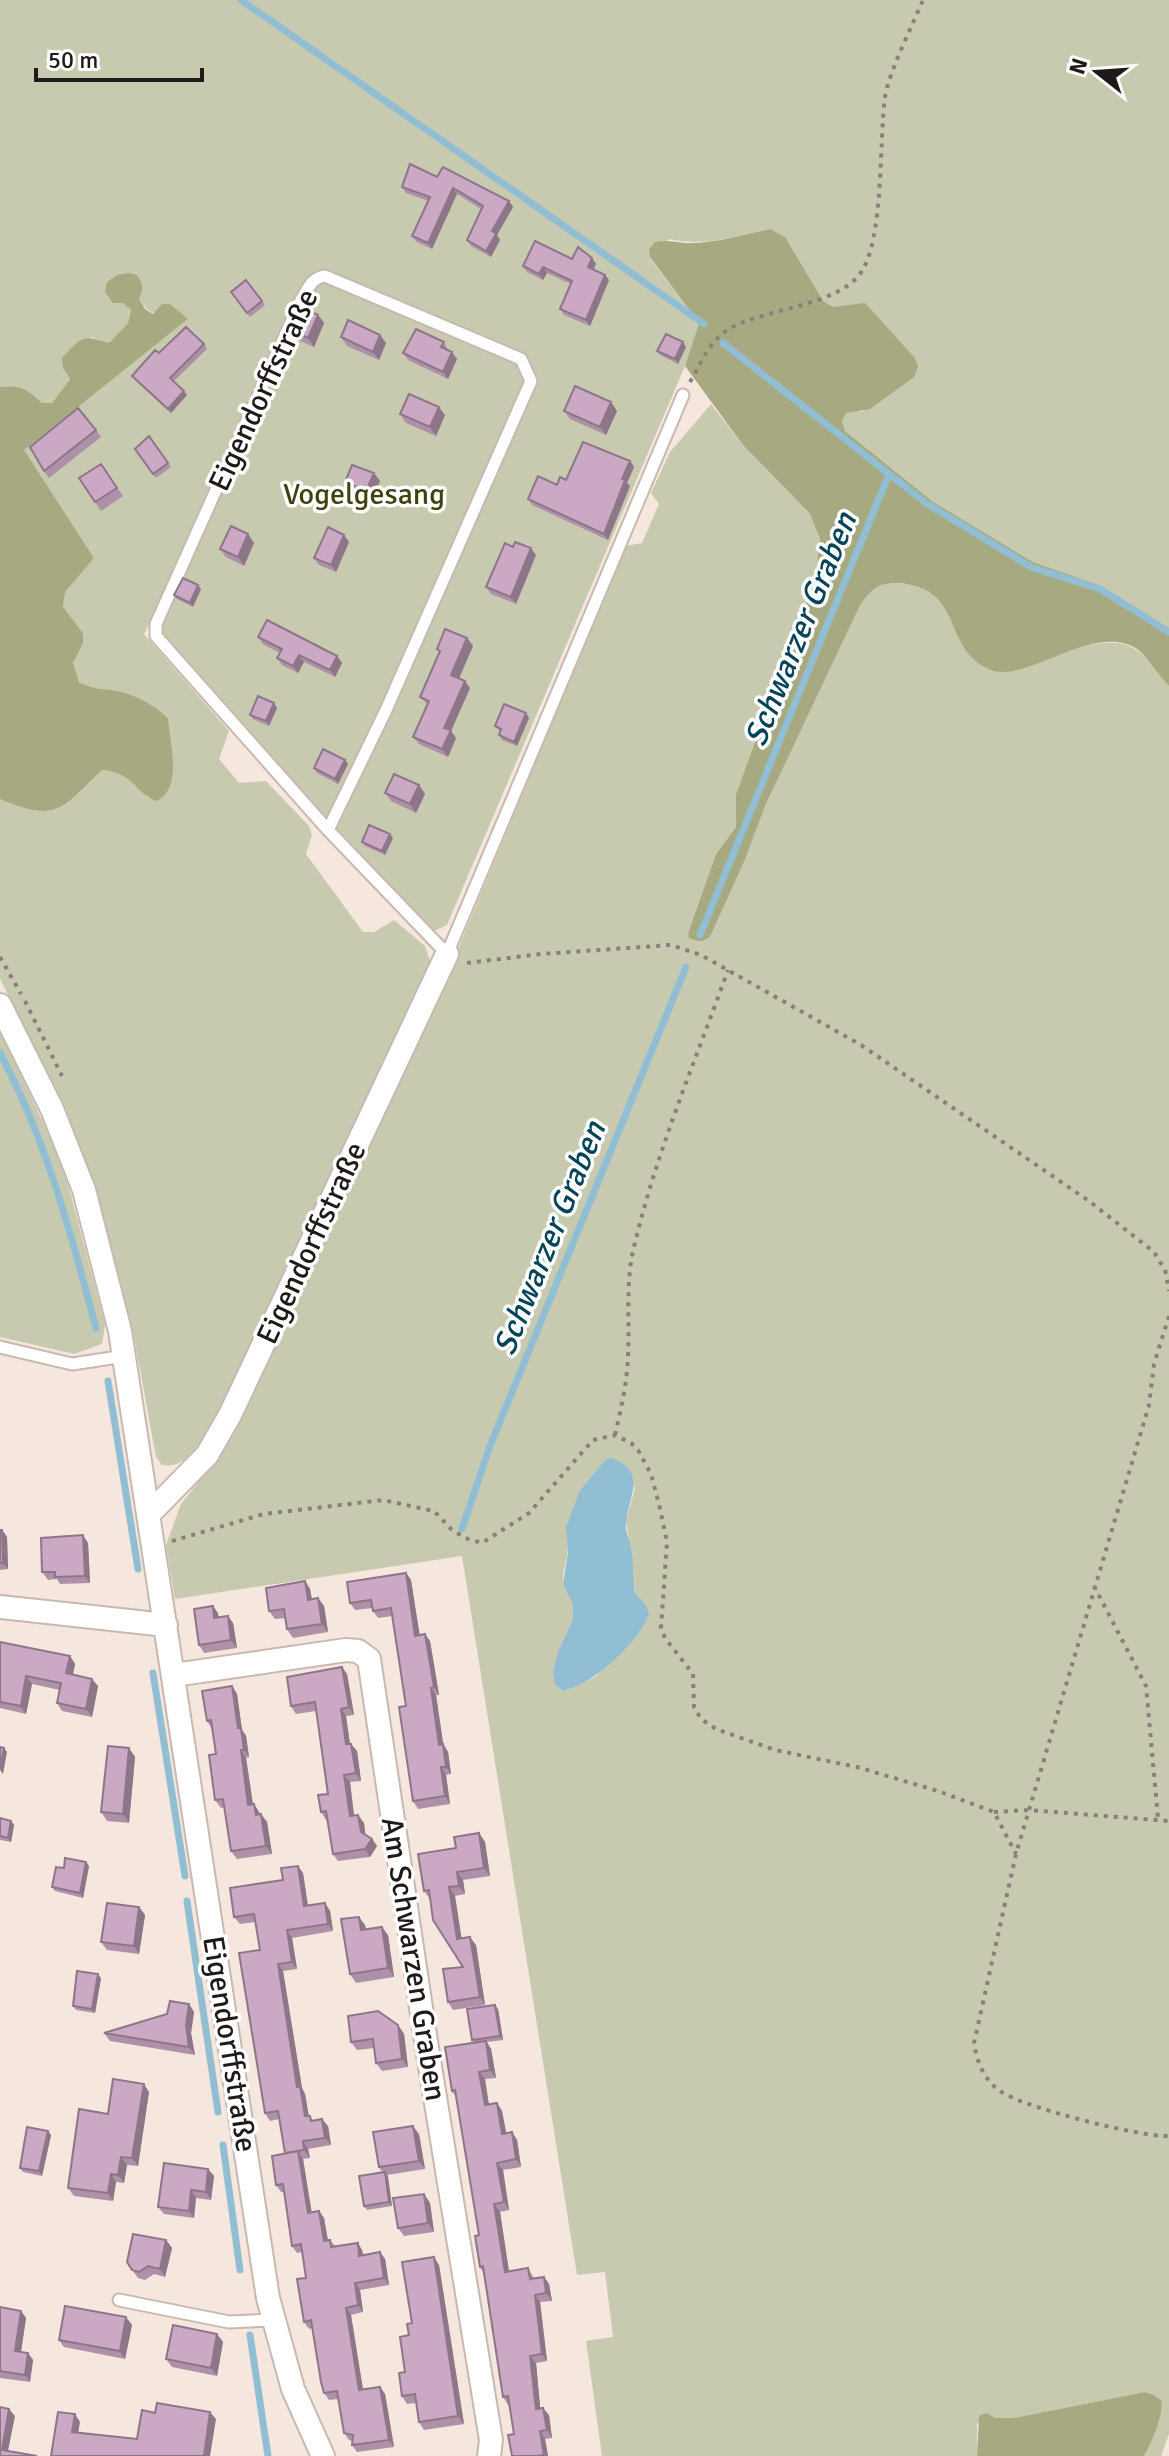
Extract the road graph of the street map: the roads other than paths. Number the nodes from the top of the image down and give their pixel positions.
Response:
1 (683, 395) road end
2 (328, 830) junction
3 (447, 954) junction
4 (0, 1005) edge
5 (0, 1347) edge
6 (125, 1356) junction
7 (149, 1514) junction
8 (0, 1607) edge
9 (166, 1625) junction
10 (174, 1675) junction
11 (119, 2300) dead end
12 (272, 2320) junction
13 (323, 2456) edge
14 (489, 2456) edge

1 - 3 lane, Eigendorffstraße
2 - 2 lane, Eigendorffstraße
2 - 3 lane, Eigendorffstraße
3 - 7 street, Eigendorffstraße
4 - 6 street, Eigendorffstraße
5 - 6 lane
6 - 7 street, Eigendorffstraße
7 - 9 street, Eigendorffstraße
8 - 9 street
9 - 10 street, Eigendorffstraße
10 - 12 street, Eigendorffstraße
10 - 14 street, Am Schwarzen Graben
11 - 12 lane
12 - 13 street, Eigendorffstraße

